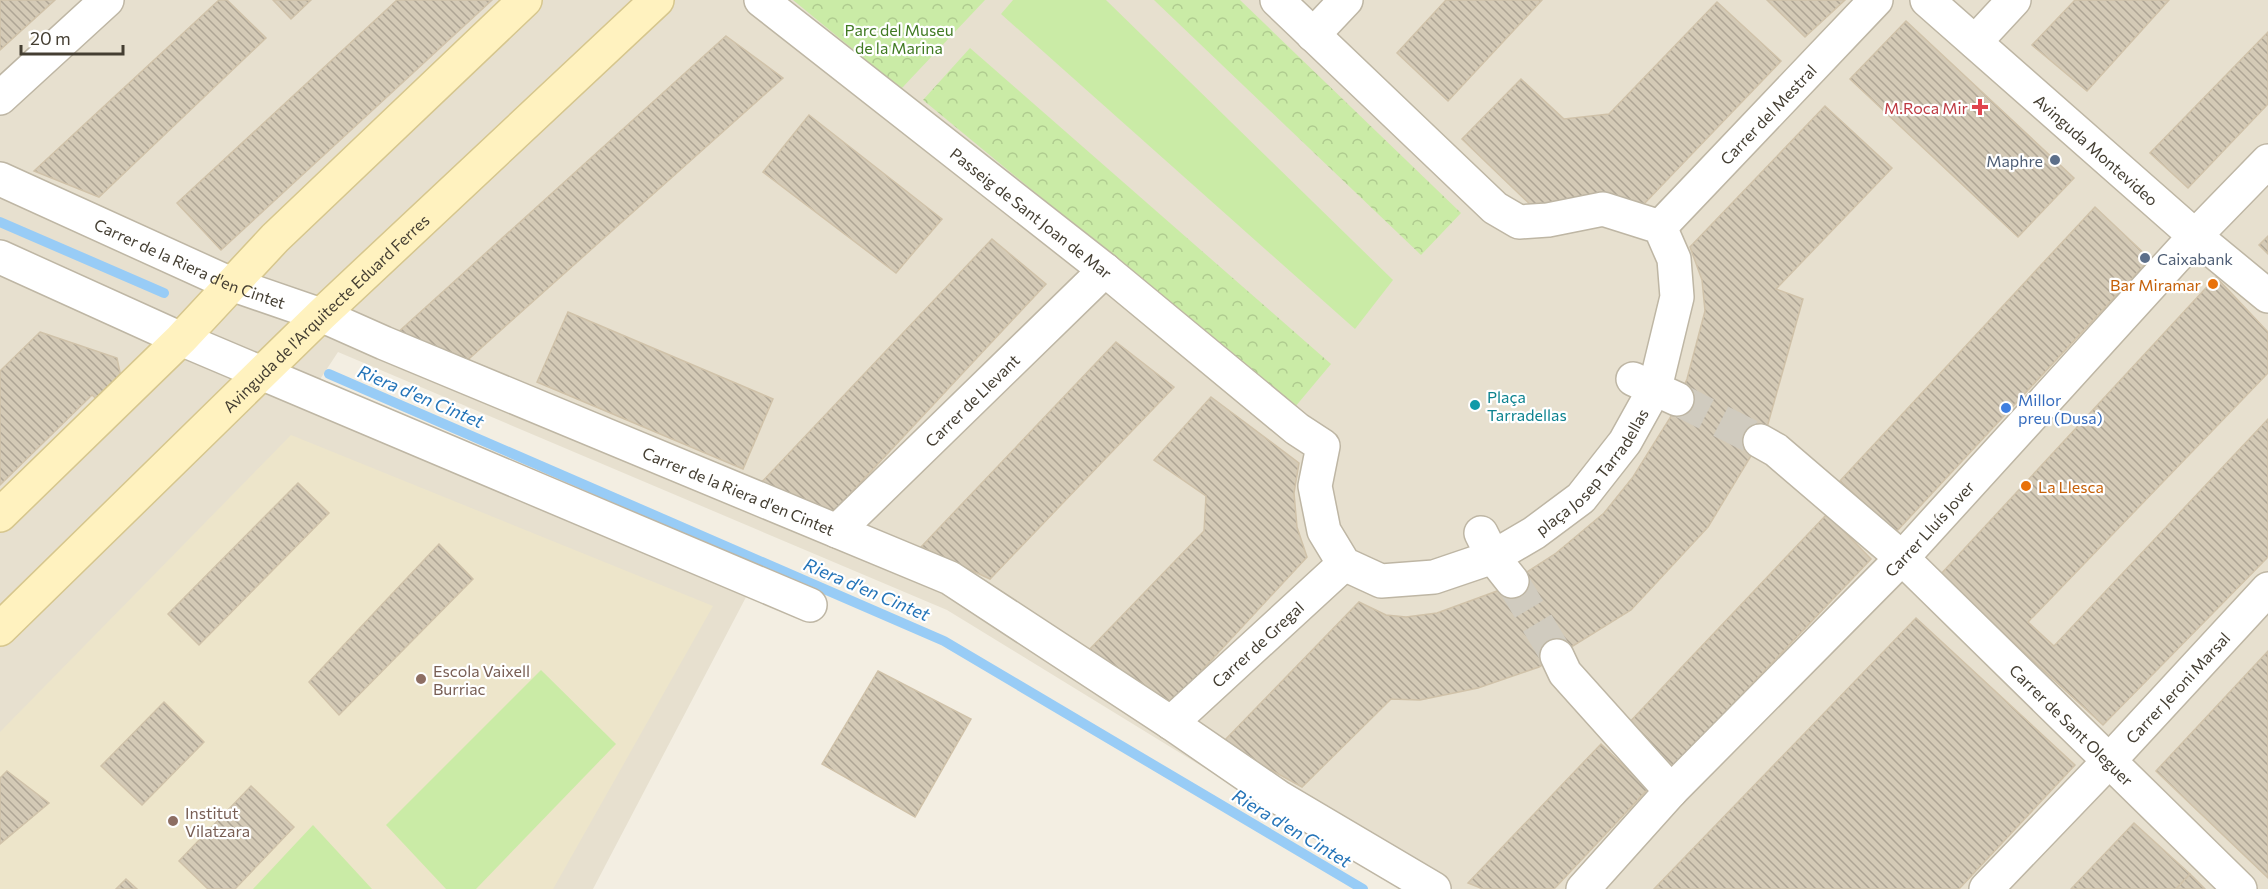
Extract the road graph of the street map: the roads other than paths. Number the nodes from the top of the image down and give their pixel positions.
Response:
1 (107, 0) edge
2 (525, 0) edge
3 (657, 0) edge
4 (761, 0) edge
5 (1277, 0) edge
6 (1346, 0) edge
7 (1876, 0) edge
8 (1927, 0) edge
9 (2014, 0) edge
10 (1313, 35) junction
11 (1975, 42) junction
12 (0, 98) edge
13 (2268, 161) edge
14 (0, 179) edge
15 (1660, 227) junction
16 (2195, 236) junction
17 (0, 257) edge
18 (1105, 270) junction
19 (231, 284) junction
20 (2268, 296) edge
21 (321, 315) junction
22 (181, 339) junction
23 (275, 379) junction
24 (1760, 441) tunnel mouth
25 (0, 515) edge
26 (837, 531) junction
27 (1902, 558) junction
28 (1344, 564) junction
29 (2268, 589) edge
30 (810, 605) dead end
31 (0, 629) edge
32 (1557, 656) tunnel mouth
33 (1172, 723) junction
34 (2108, 762) junction
35 (1671, 791) junction
36 (1434, 889) edge
37 (1583, 889) edge
38 (1986, 889) edge
39 (2240, 889) edge

1 - 12 street
2 - 19 street
3 - 21 street, Avinguda de l'Arquitecte Eduard Ferres
4 - 18 street, Passeig de Sant Joan de Mar
5 - 10 street
6 - 10 street
7 - 15 street, Carrer del Mestral
8 - 11 street, Avinguda Montevideo
9 - 11 street
10 - 15 street
11 - 16 street, Avinguda Montevideo
13 - 16 street, Carrer Lluís Jover
14 - 19 street, Carrer de la Riera d'en Cintet
15 - 28 street, plaça Josep Tarradellas
16 - 20 street, Avinguda Montevideo
16 - 27 street, Carrer Lluís Jover
17 - 22 street
18 - 26 street, Carrer de Llevant
18 - 28 street, Passeig de Sant Joan de Mar
19 - 21 street, Carrer de la Riera d'en Cintet
19 - 22 street
21 - 23 street, Avinguda de l'Arquitecte Eduard Ferres
21 - 26 street, Carrer de la Riera d'en Cintet
22 - 23 street
22 - 25 street
23 - 30 street
23 - 31 street, Avinguda de l'Arquitecte Eduard Ferres
24 - 27 street, Carrer de Sant Oleguer
26 - 33 street, Carrer de la Riera d'en Cintet
27 - 34 street, Carrer de Sant Oleguer
27 - 35 street, Carrer Lluís Jover
28 - 33 street, Carrer de Gregal
29 - 34 street, Carrer Jeroni Marsal
32 - 35 street
33 - 36 street, Carrer de la Riera d'en Cintet
34 - 38 street, Carrer Jeroni Marsal
34 - 39 street, Carrer de Sant Oleguer
35 - 37 street, Carrer Lluís Jover

